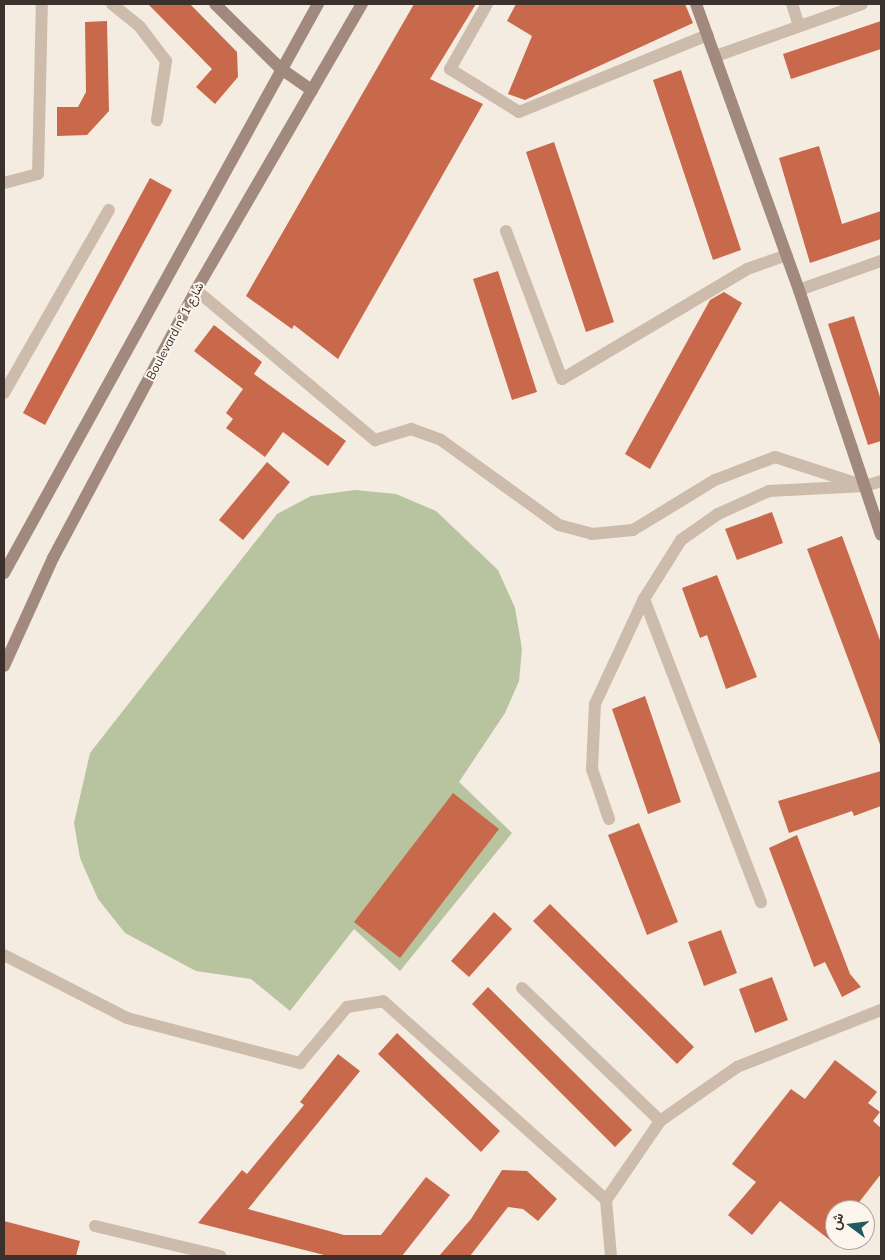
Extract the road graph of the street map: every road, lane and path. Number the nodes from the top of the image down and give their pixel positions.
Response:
1 (42, 4) edge
2 (112, 4) edge
3 (215, 4) edge
4 (318, 4) edge
5 (362, 4) edge
6 (487, 4) edge
7 (696, 4) edge
8 (792, 4) edge
9 (862, 4) edge
10 (799, 26) junction
11 (708, 35) junction
12 (716, 56) junction
13 (280, 68) junction
14 (312, 90) junction
15 (157, 120) dead end
16 (4, 183) edge
17 (109, 210) dead end
18 (506, 231) dead end
19 (788, 256) junction
20 (881, 261) edge
21 (196, 290) junction
22 (799, 290) junction
23 (4, 393) edge
24 (881, 481) edge
25 (865, 486) junction
26 (881, 535) edge
27 (4, 573) edge
28 (644, 600) junction
29 (4, 666) edge
30 (609, 819) dead end
31 (761, 902) dead end
32 (4, 955) edge
33 (522, 988) dead end
34 (881, 1010) edge
35 (660, 1121) junction
36 (606, 1200) junction
37 (95, 1226) dead end
38 (220, 1256) edge
39 (611, 1256) edge

1 - 16 street
2 - 15 street
3 - 13 main road
4 - 13 main road
5 - 14 main road, Boulevard n° شارع 1
6 - 11 street
7 - 11 main road
8 - 10 street
9 - 10 street
10 - 12 street
11 - 12 main road
12 - 19 main road
13 - 14 main road
13 - 27 main road
14 - 21 main road, Boulevard n° شارع 1
17 - 23 street
18 - 19 street
19 - 22 main road
20 - 22 street
21 - 25 street
21 - 29 main road, Boulevard n° شارع 1
22 - 25 main road
24 - 25 street
25 - 26 main road
25 - 28 street
28 - 30 street
28 - 31 street
32 - 36 street
33 - 35 street
34 - 35 street
35 - 36 street
36 - 39 street
37 - 38 street

